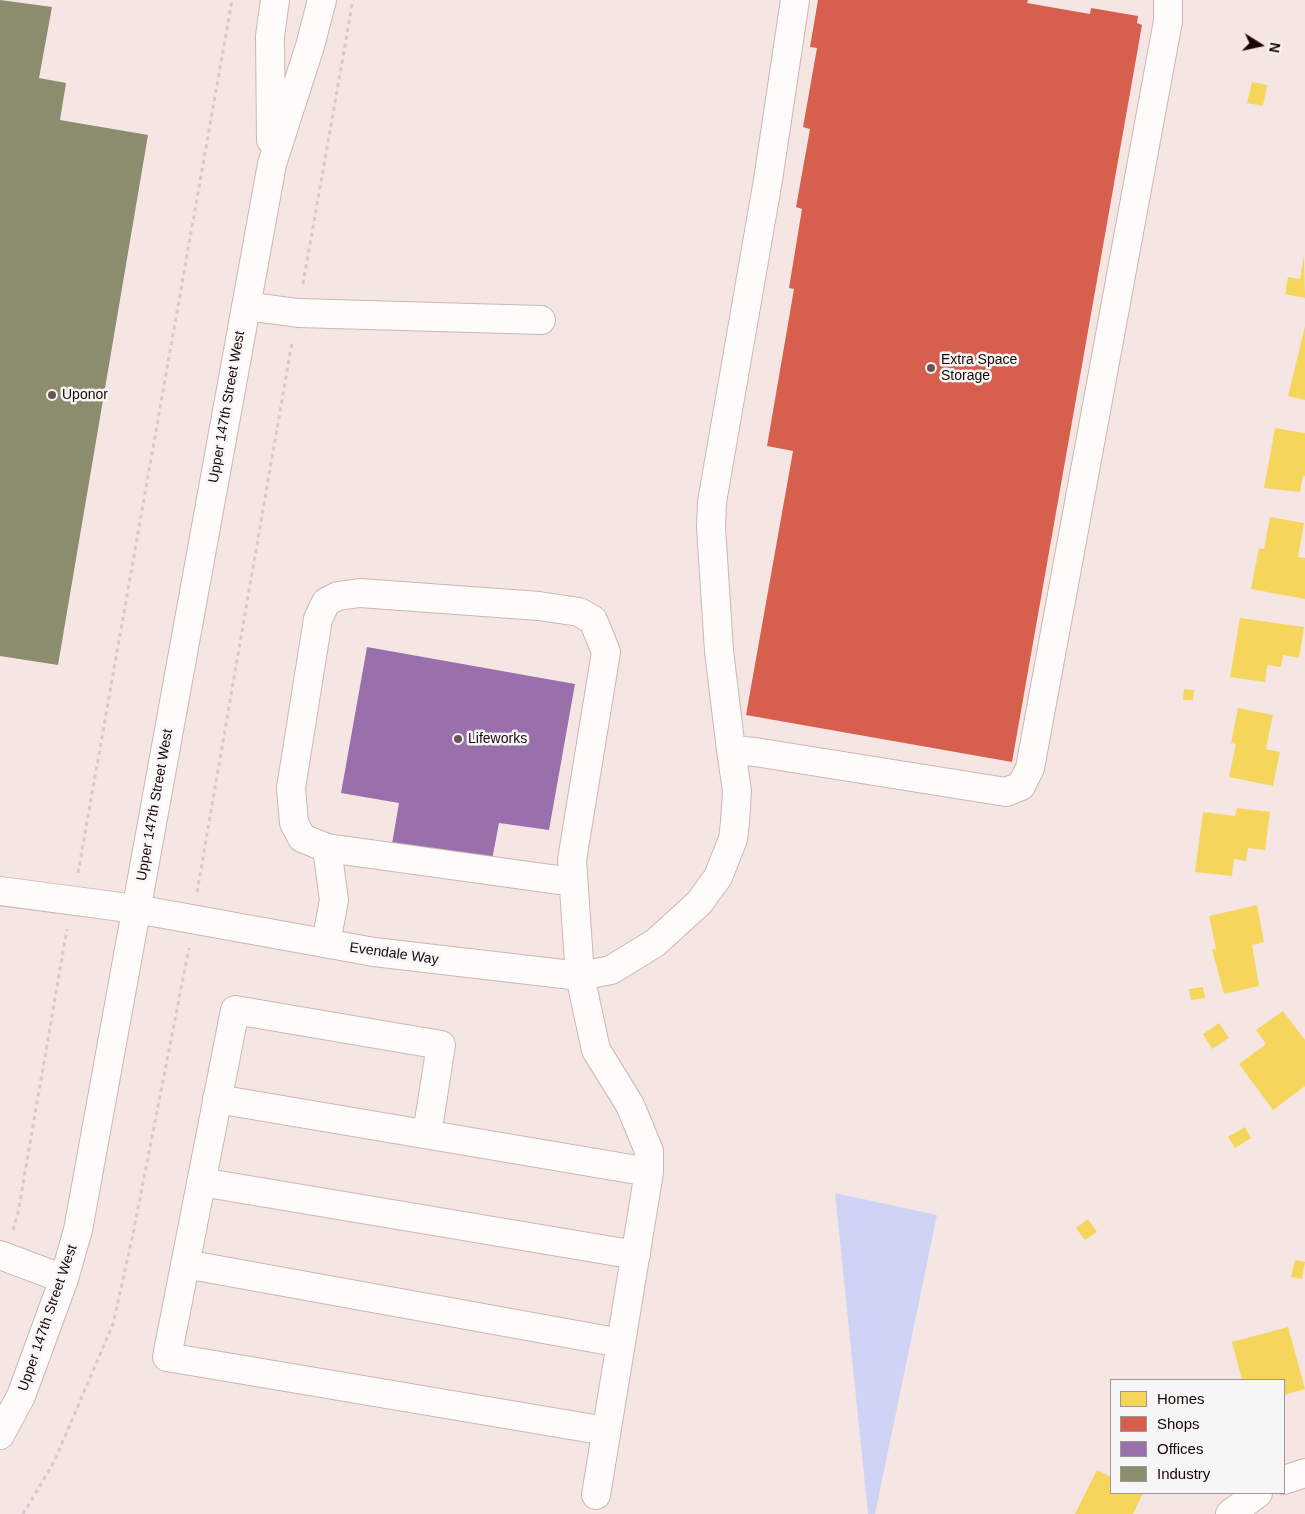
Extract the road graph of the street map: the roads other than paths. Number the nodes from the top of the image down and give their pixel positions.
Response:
1 (275, 0) edge
2 (322, 0) edge
3 (796, 0) edge
4 (1168, 0) edge
5 (272, 164) junction
6 (246, 306) junction
7 (541, 320) dead end
8 (731, 750) junction
9 (327, 848) junction
10 (573, 882) junction
11 (0, 891) edge
12 (136, 909) junction
13 (326, 944) junction
14 (580, 976) junction
15 (217, 1098) junction
16 (427, 1134) junction
17 (649, 1172) junction
18 (201, 1182) junction
19 (636, 1255) junction
20 (2, 1256) edge
21 (185, 1264) junction
22 (64, 1279) junction
23 (621, 1343) junction
24 (606, 1432) junction
25 (0, 1435) edge
26 (1305, 1473) edge
27 (1285, 1480) edge
28 (1257, 1494) edge
29 (596, 1495) dead end
30 (1230, 1514) edge

1 - 5 street, Upper 147th Street West
2 - 5 street, Upper 147th Street West
3 - 8 street, Evendale Way
4 - 8 street
5 - 6 street, Upper 147th Street West
6 - 7 street
6 - 12 street, Upper 147th Street West
8 - 14 street, Evendale Way
9 - 10 street
9 - 10 street
9 - 13 street
10 - 14 street
11 - 12 street, Evendale Way
12 - 13 street, Evendale Way
12 - 22 street, Upper 147th Street West
13 - 14 street, Evendale Way
14 - 17 street
15 - 16 street
15 - 16 street
15 - 18 street
16 - 17 street
17 - 19 street
18 - 19 street
18 - 21 street
19 - 23 street
20 - 22 street
21 - 23 street
21 - 24 street
22 - 25 street, Upper 147th Street West
23 - 24 street
24 - 29 street
26 - 27 street
28 - 30 street

